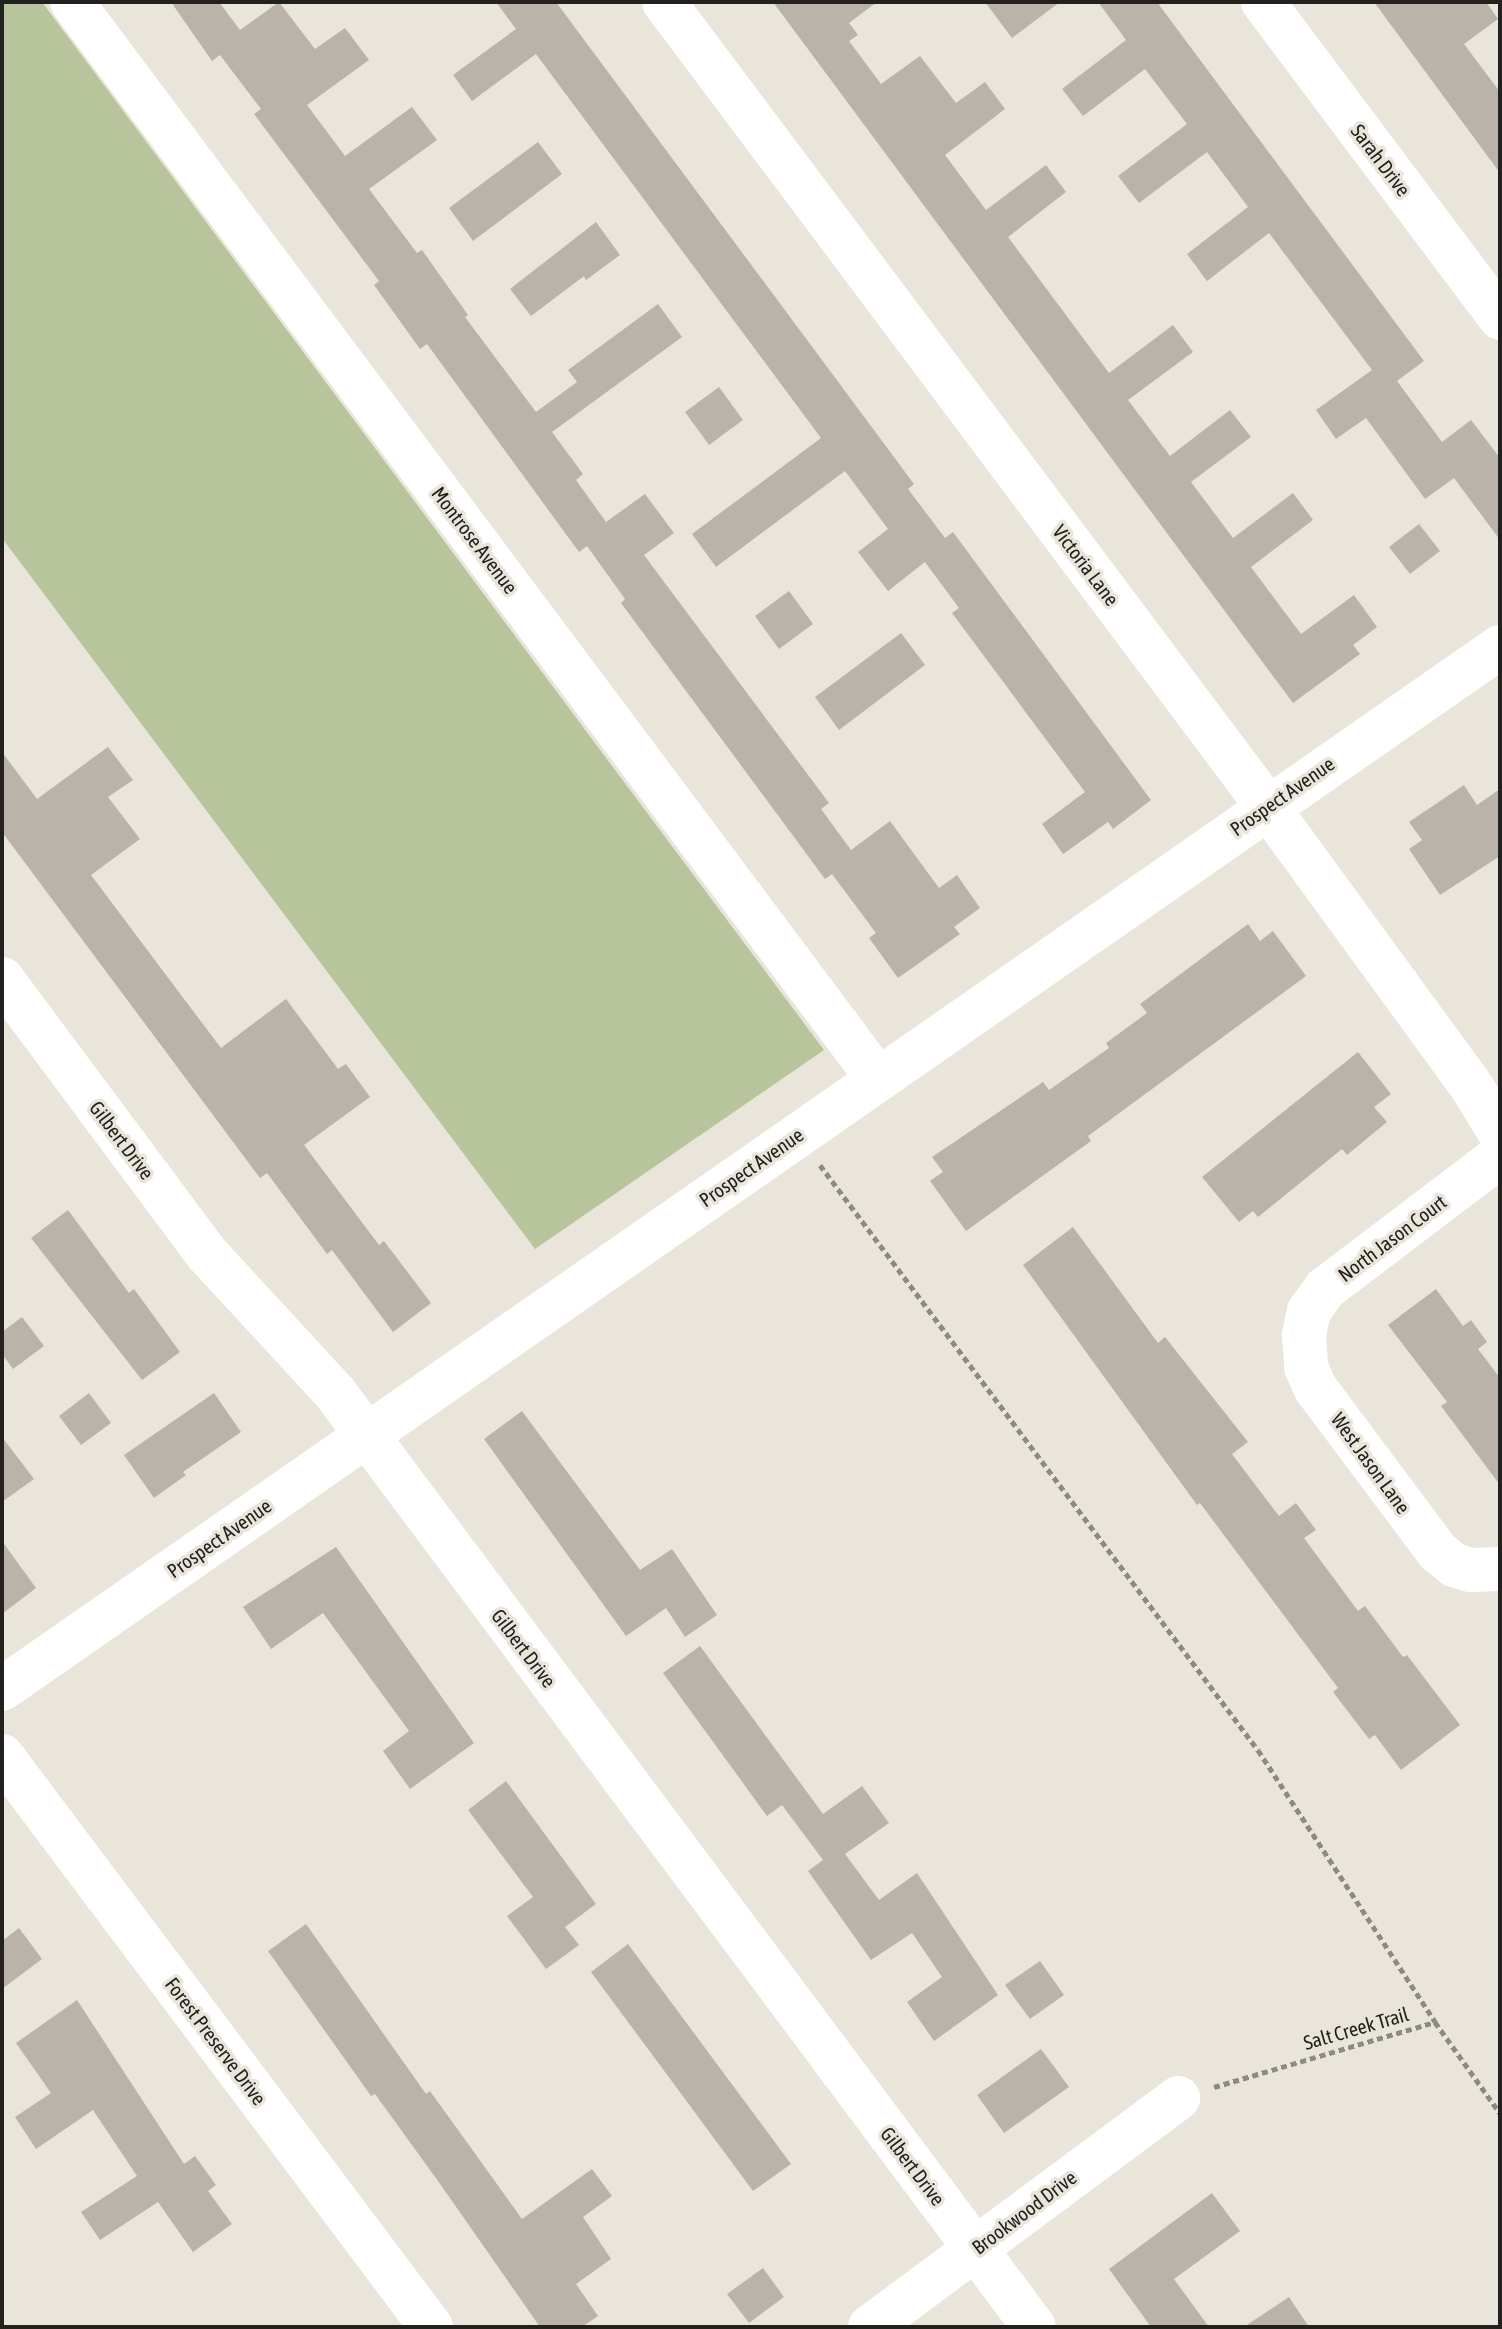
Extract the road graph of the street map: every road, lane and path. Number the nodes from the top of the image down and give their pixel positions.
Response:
1 (72, 2) edge
2 (664, 2) edge
3 (1263, 2) edge
4 (1500, 318) edge
5 (1500, 647) edge
6 (1267, 806) junction
7 (2, 979) edge
8 (878, 1079) junction
9 (1500, 1133) edge
10 (797, 1134) junction
11 (1500, 1156) edge
12 (1304, 1335) joint
13 (366, 1436) junction
14 (1485, 1570) edge
15 (2, 1689) edge
16 (2, 1756) edge
17 (1435, 2022) junction
18 (1178, 2098) joint
19 (1500, 2113) edge
20 (975, 2249) junction
21 (431, 2327) edge
22 (870, 2327) edge
23 (1034, 2327) edge

1 - 8 street, Montrose Avenue
2 - 6 street, Victoria Lane
3 - 4 street, Sarah Drive
5 - 6 street, Prospect Avenue
6 - 8 street, Prospect Avenue
6 - 9 street, Victoria Lane
7 - 13 street, Gilbert Drive
8 - 10 street, Prospect Avenue
10 - 13 street, Prospect Avenue
10 - 17 path
11 - 12 street, North Jason Court
12 - 14 street, West Jason Lane
13 - 15 street, Prospect Avenue
13 - 20 street, Gilbert Drive
16 - 21 street, Forest Preserve Drive
17 - 18 path, Salt Creek Trail
17 - 19 path, Salt Creek Trail
18 - 20 street, Brookwood Drive
20 - 22 street, Brookwood Drive
20 - 23 street, Gilbert Drive

